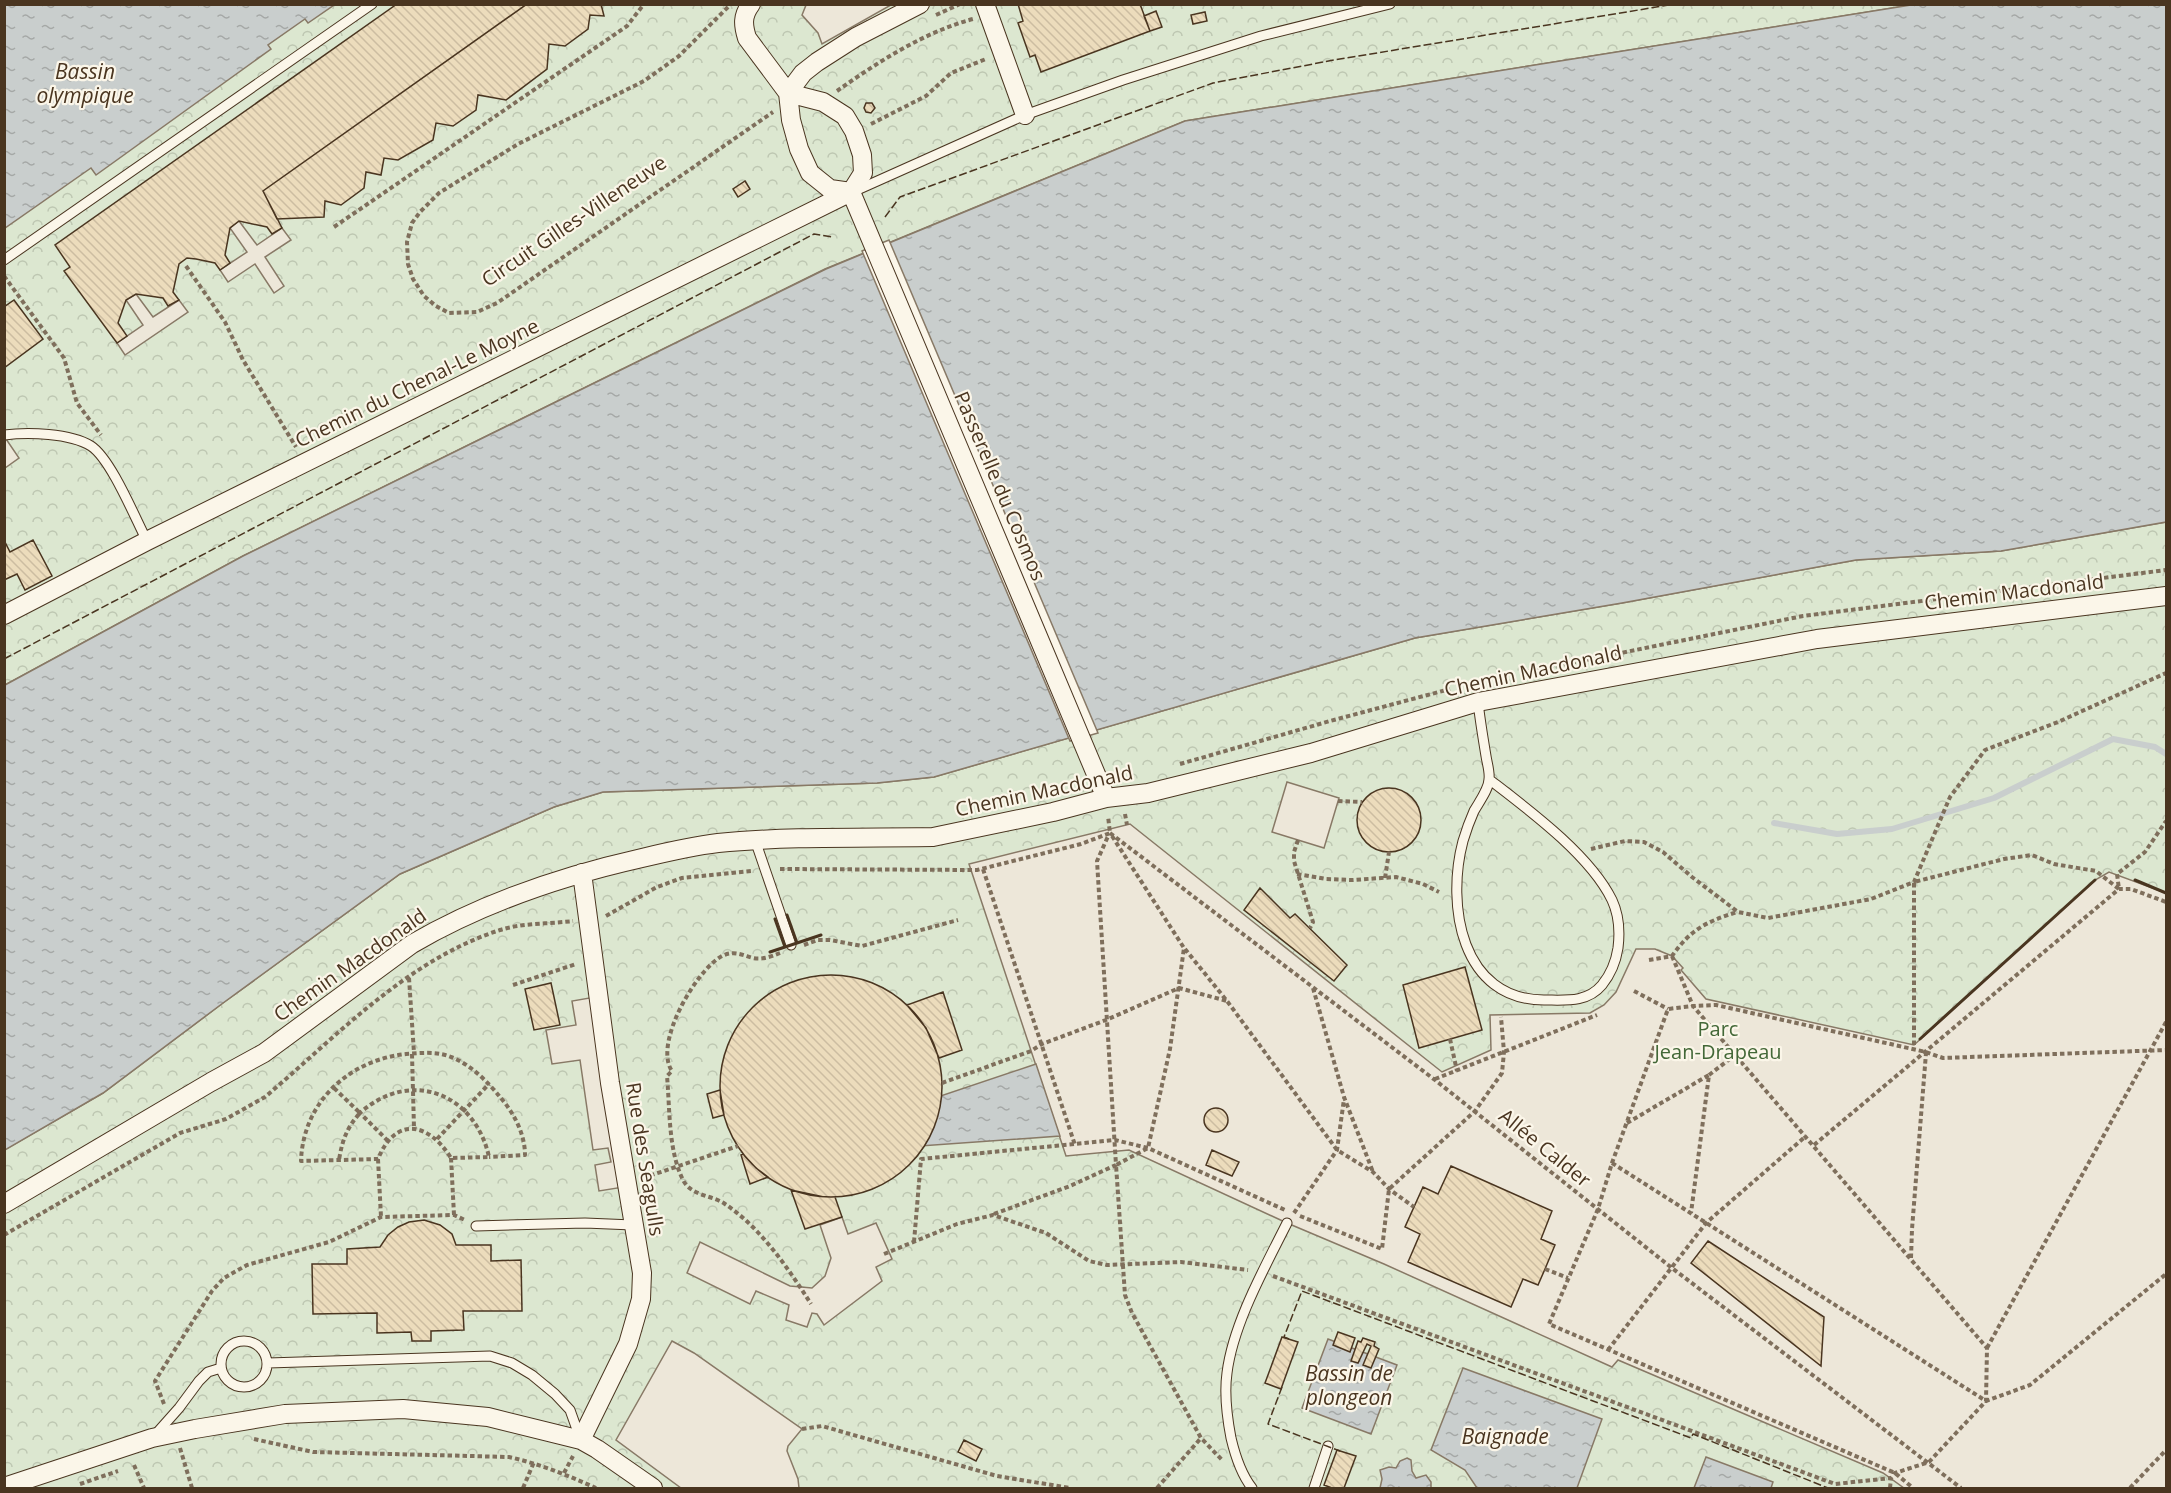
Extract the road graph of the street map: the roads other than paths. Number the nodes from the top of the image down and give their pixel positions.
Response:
1 (372, 4) edge
2 (751, 4) edge
3 (1390, 4) edge
4 (987, 10) edge
5 (926, 11) edge
6 (789, 97) junction
7 (1025, 115) junction
8 (851, 192) junction
9 (4, 260) edge
10 (4, 435) edge
11 (147, 541) junction
12 (2166, 596) edge
13 (4, 615) edge
14 (1478, 702) junction
15 (1490, 780) junction
16 (1106, 798) junction
17 (755, 840) junction
18 (582, 873) junction
19 (788, 948) road end
20 (4, 1204) edge
21 (1287, 1223) dead end
22 (633, 1225) junction
23 (476, 1226) dead end
24 (268, 1363) junction
25 (221, 1368) junction
26 (152, 1438) junction
27 (1328, 1446) dead end
28 (578, 1447) junction
29 (4, 1487) edge
30 (653, 1488) edge
31 (1252, 1488) edge
32 (1314, 1488) edge

1 - 9 lane
2 - 6 street
3 - 7 lane
4 - 7 street
5 - 6 street
6 - 8 street
6 - 8 street
7 - 8 lane
8 - 11 street, Chemin du Chenal-Le Moyne
8 - 16 street, Passerelle du Cosmos
10 - 11 lane
11 - 13 street, Chemin du Chenal-Le Moyne
12 - 14 street, Chemin Macdonald
14 - 15 lane
14 - 16 street, Chemin Macdonald
15 - 15 lane
16 - 17 street, Chemin Macdonald
17 - 18 street, Chemin Macdonald
17 - 19 lane
18 - 20 street, Chemin Macdonald
18 - 22 street, Rue des Seagulls
21 - 31 lane
22 - 23 lane
22 - 28 street, Rue des Seagulls
24 - 25 lane
24 - 25 lane
24 - 28 lane
25 - 26 lane
26 - 28 street
26 - 29 street
27 - 32 lane
28 - 30 street

